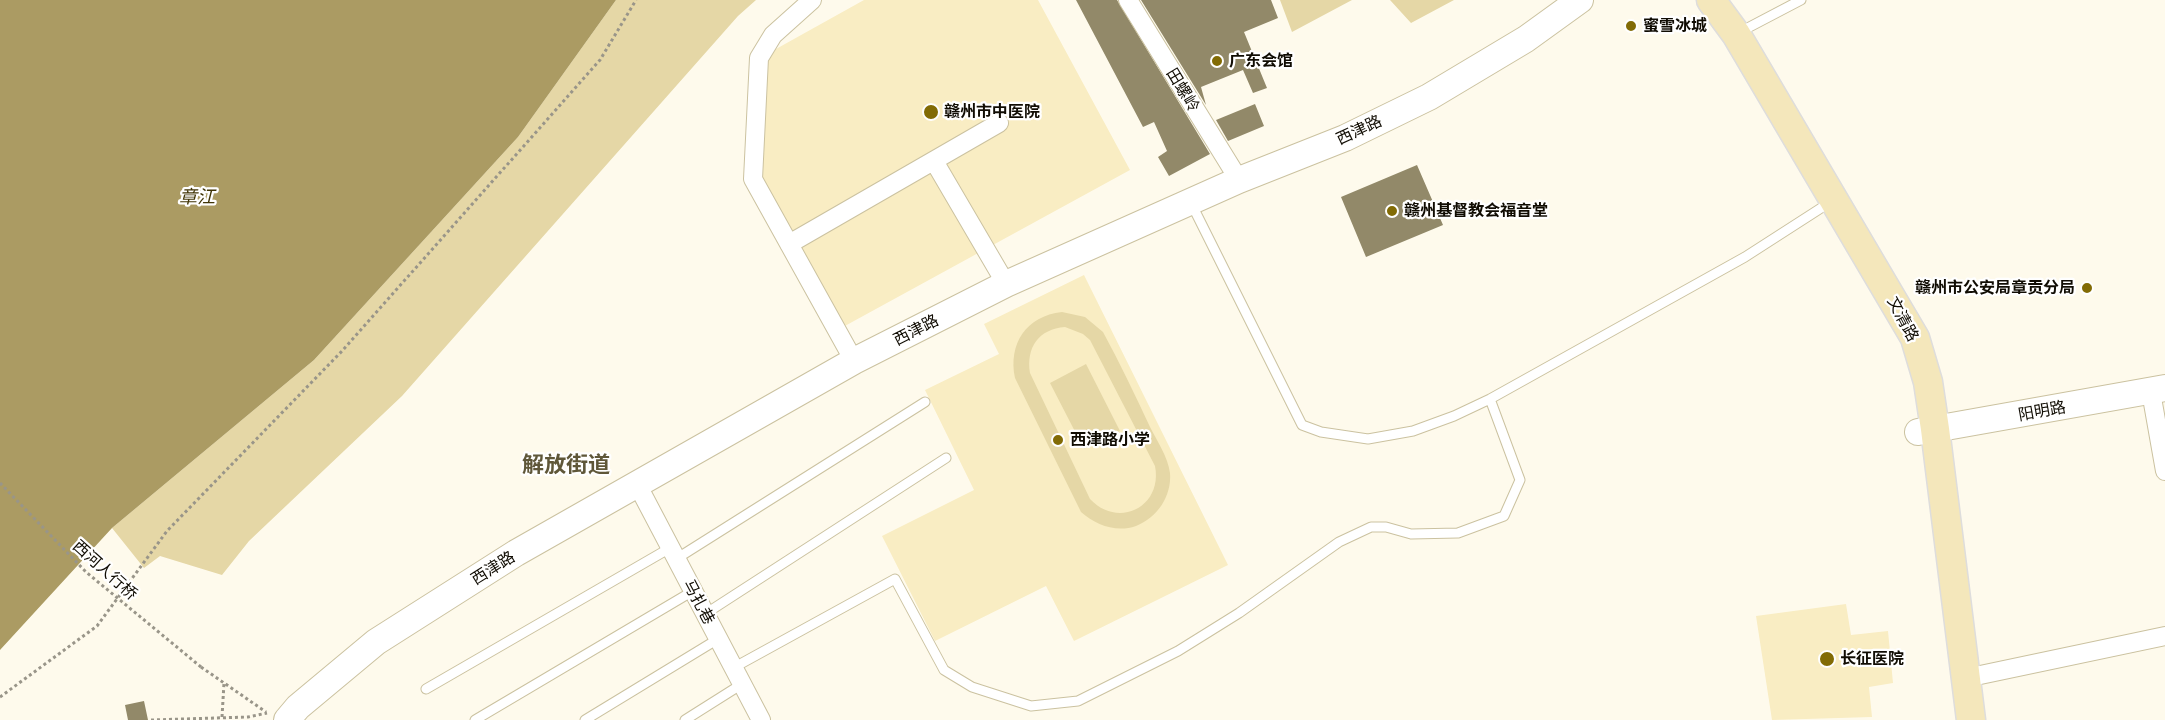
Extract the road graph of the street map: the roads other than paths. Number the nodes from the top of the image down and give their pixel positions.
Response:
1 (812, 0) edge
2 (1128, 0) edge
3 (1580, 0) edge
4 (1699, 0) edge
5 (1711, 0) edge
6 (1801, 0) edge
7 (1736, 34) junction
8 (999, 123) dead end
9 (934, 161) junction
10 (1239, 180) junction
11 (1191, 203) junction
12 (1827, 204) junction
13 (789, 244) junction
14 (1006, 284) junction
15 (854, 361) junction
16 (2158, 390) edge
17 (1490, 399) junction
18 (925, 402) dead end
19 (1927, 430) junction
20 (946, 458) dead end
21 (2165, 471) edge
22 (637, 484) junction
23 (673, 554) junction
24 (693, 591) junction
25 (705, 614) junction
26 (2165, 636) edge
27 (718, 639) junction
28 (733, 668) junction
29 (1966, 678) junction
30 (742, 684) junction
31 (426, 689) dead end
32 (277, 716) edge
33 (475, 720) edge
34 (585, 720) edge
35 (686, 720) edge
36 (761, 720) edge
37 (1954, 720) edge
38 (1971, 720) edge

1 - 13 street
2 - 10 street, 田螺岭
3 - 10 main road, 西津路
4 - 12 main road, 文清路
5 - 7 main road, 文清路
6 - 7 lane
7 - 12 main road, 文清路
8 - 9 street
9 - 13 street
9 - 14 street
10 - 11 main road, 西津路
11 - 14 main road, 西津路
11 - 17 lane
12 - 17 lane
12 - 19 main road, 文清路
13 - 15 street
14 - 15 main road, 西津路
15 - 22 main road, 西津路
16 - 19 main road, 阳明路
16 - 21 street
17 - 28 lane
18 - 23 lane
19 - 29 main road, 文清路
19 - 37 main road, 文清路
20 - 25 lane
22 - 23 street, 马扎巷
22 - 32 main road, 西津路
23 - 24 street, 马扎巷
23 - 31 lane
24 - 25 street, 马扎巷
24 - 33 lane
25 - 27 street, 马扎巷
26 - 29 street
27 - 28 street, 马扎巷
27 - 34 lane
28 - 30 street, 马扎巷
29 - 38 main road, 文清路
30 - 35 lane
30 - 36 street, 马扎巷

